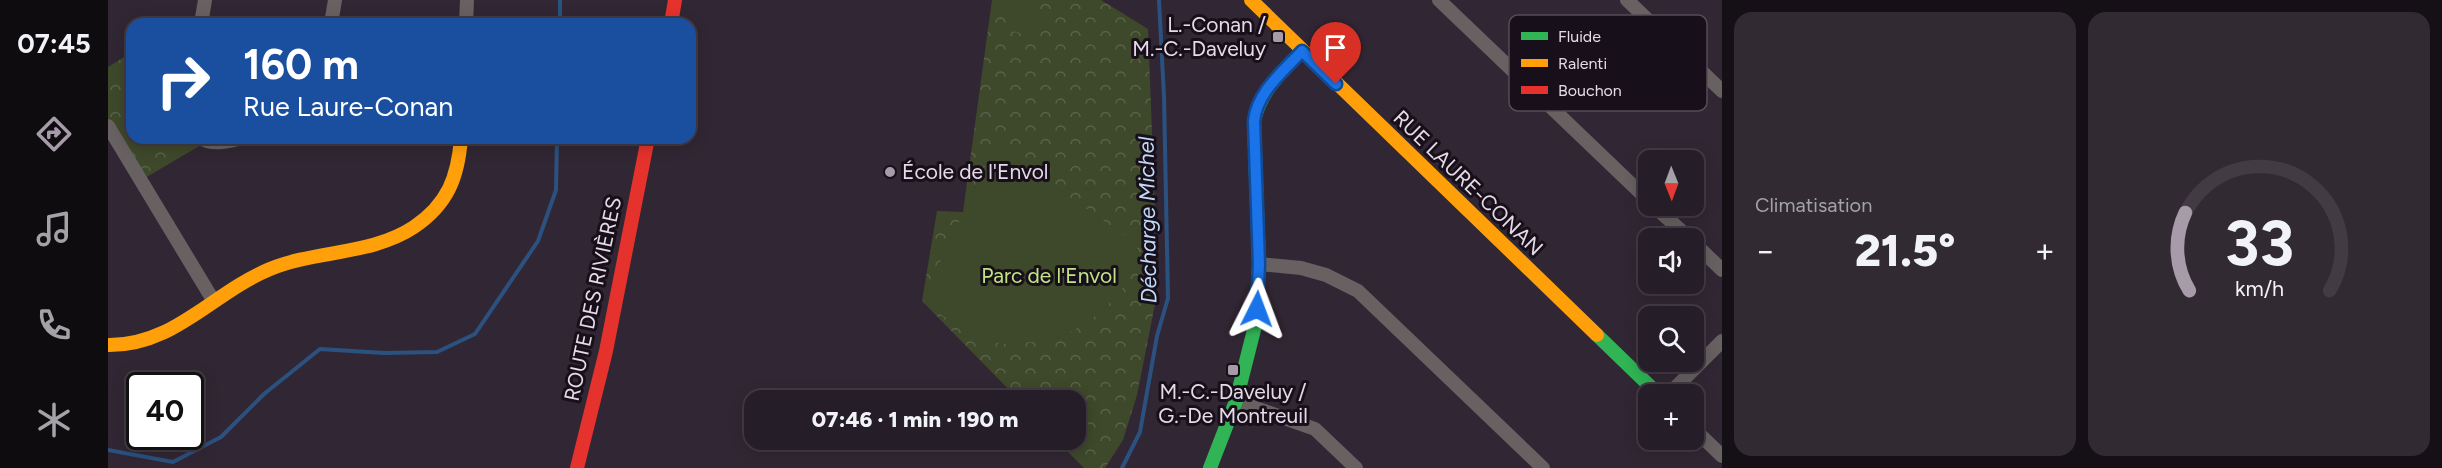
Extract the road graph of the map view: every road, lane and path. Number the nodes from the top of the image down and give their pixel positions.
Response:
1 (206, 0) edge
2 (335, 0) edge
3 (467, 0) edge
4 (675, 0) edge
5 (1251, 0) edge
6 (1439, 0) edge
7 (1627, 0) edge
8 (1643, 15) edge
9 (202, 18) edge
10 (332, 18) edge
11 (466, 18) edge
12 (672, 18) edge
13 (1302, 51) junction
14 (1509, 67) edge
15 (1707, 77) edge
16 (1722, 91) edge
17 (1555, 111) edge
18 (108, 126) edge
19 (460, 144) edge
20 (647, 144) edge
21 (1638, 190) edge
22 (1665, 216) edge
23 (1678, 228) edge
24 (1704, 253) edge
25 (1259, 264) junction
26 (1722, 270) edge
27 (213, 300) junction
28 (1722, 341) edge
29 (108, 345) edge
30 (1648, 384) edge
31 (1679, 384) edge
32 (1236, 401) junction
33 (1704, 439) edge
34 (1722, 456) edge
35 (577, 468) edge
36 (1210, 468) edge
37 (1356, 468) edge
38 (1542, 468) edge

1 - 9 street
2 - 10 street
3 - 11 street
4 - 12 street
5 - 13 street, RUE LAURE-CONAN
6 - 14 street
7 - 8 street
13 - 25 street
13 - 30 street, RUE LAURE-CONAN
15 - 16 street
17 - 21 street
18 - 27 street
19 - 27 street
20 - 35 street, ROUTE DES RIVIÈRES
22 - 23 street
24 - 26 street
25 - 32 street
25 - 38 street
27 - 29 street
28 - 31 street
32 - 36 street
32 - 37 street
33 - 34 street

